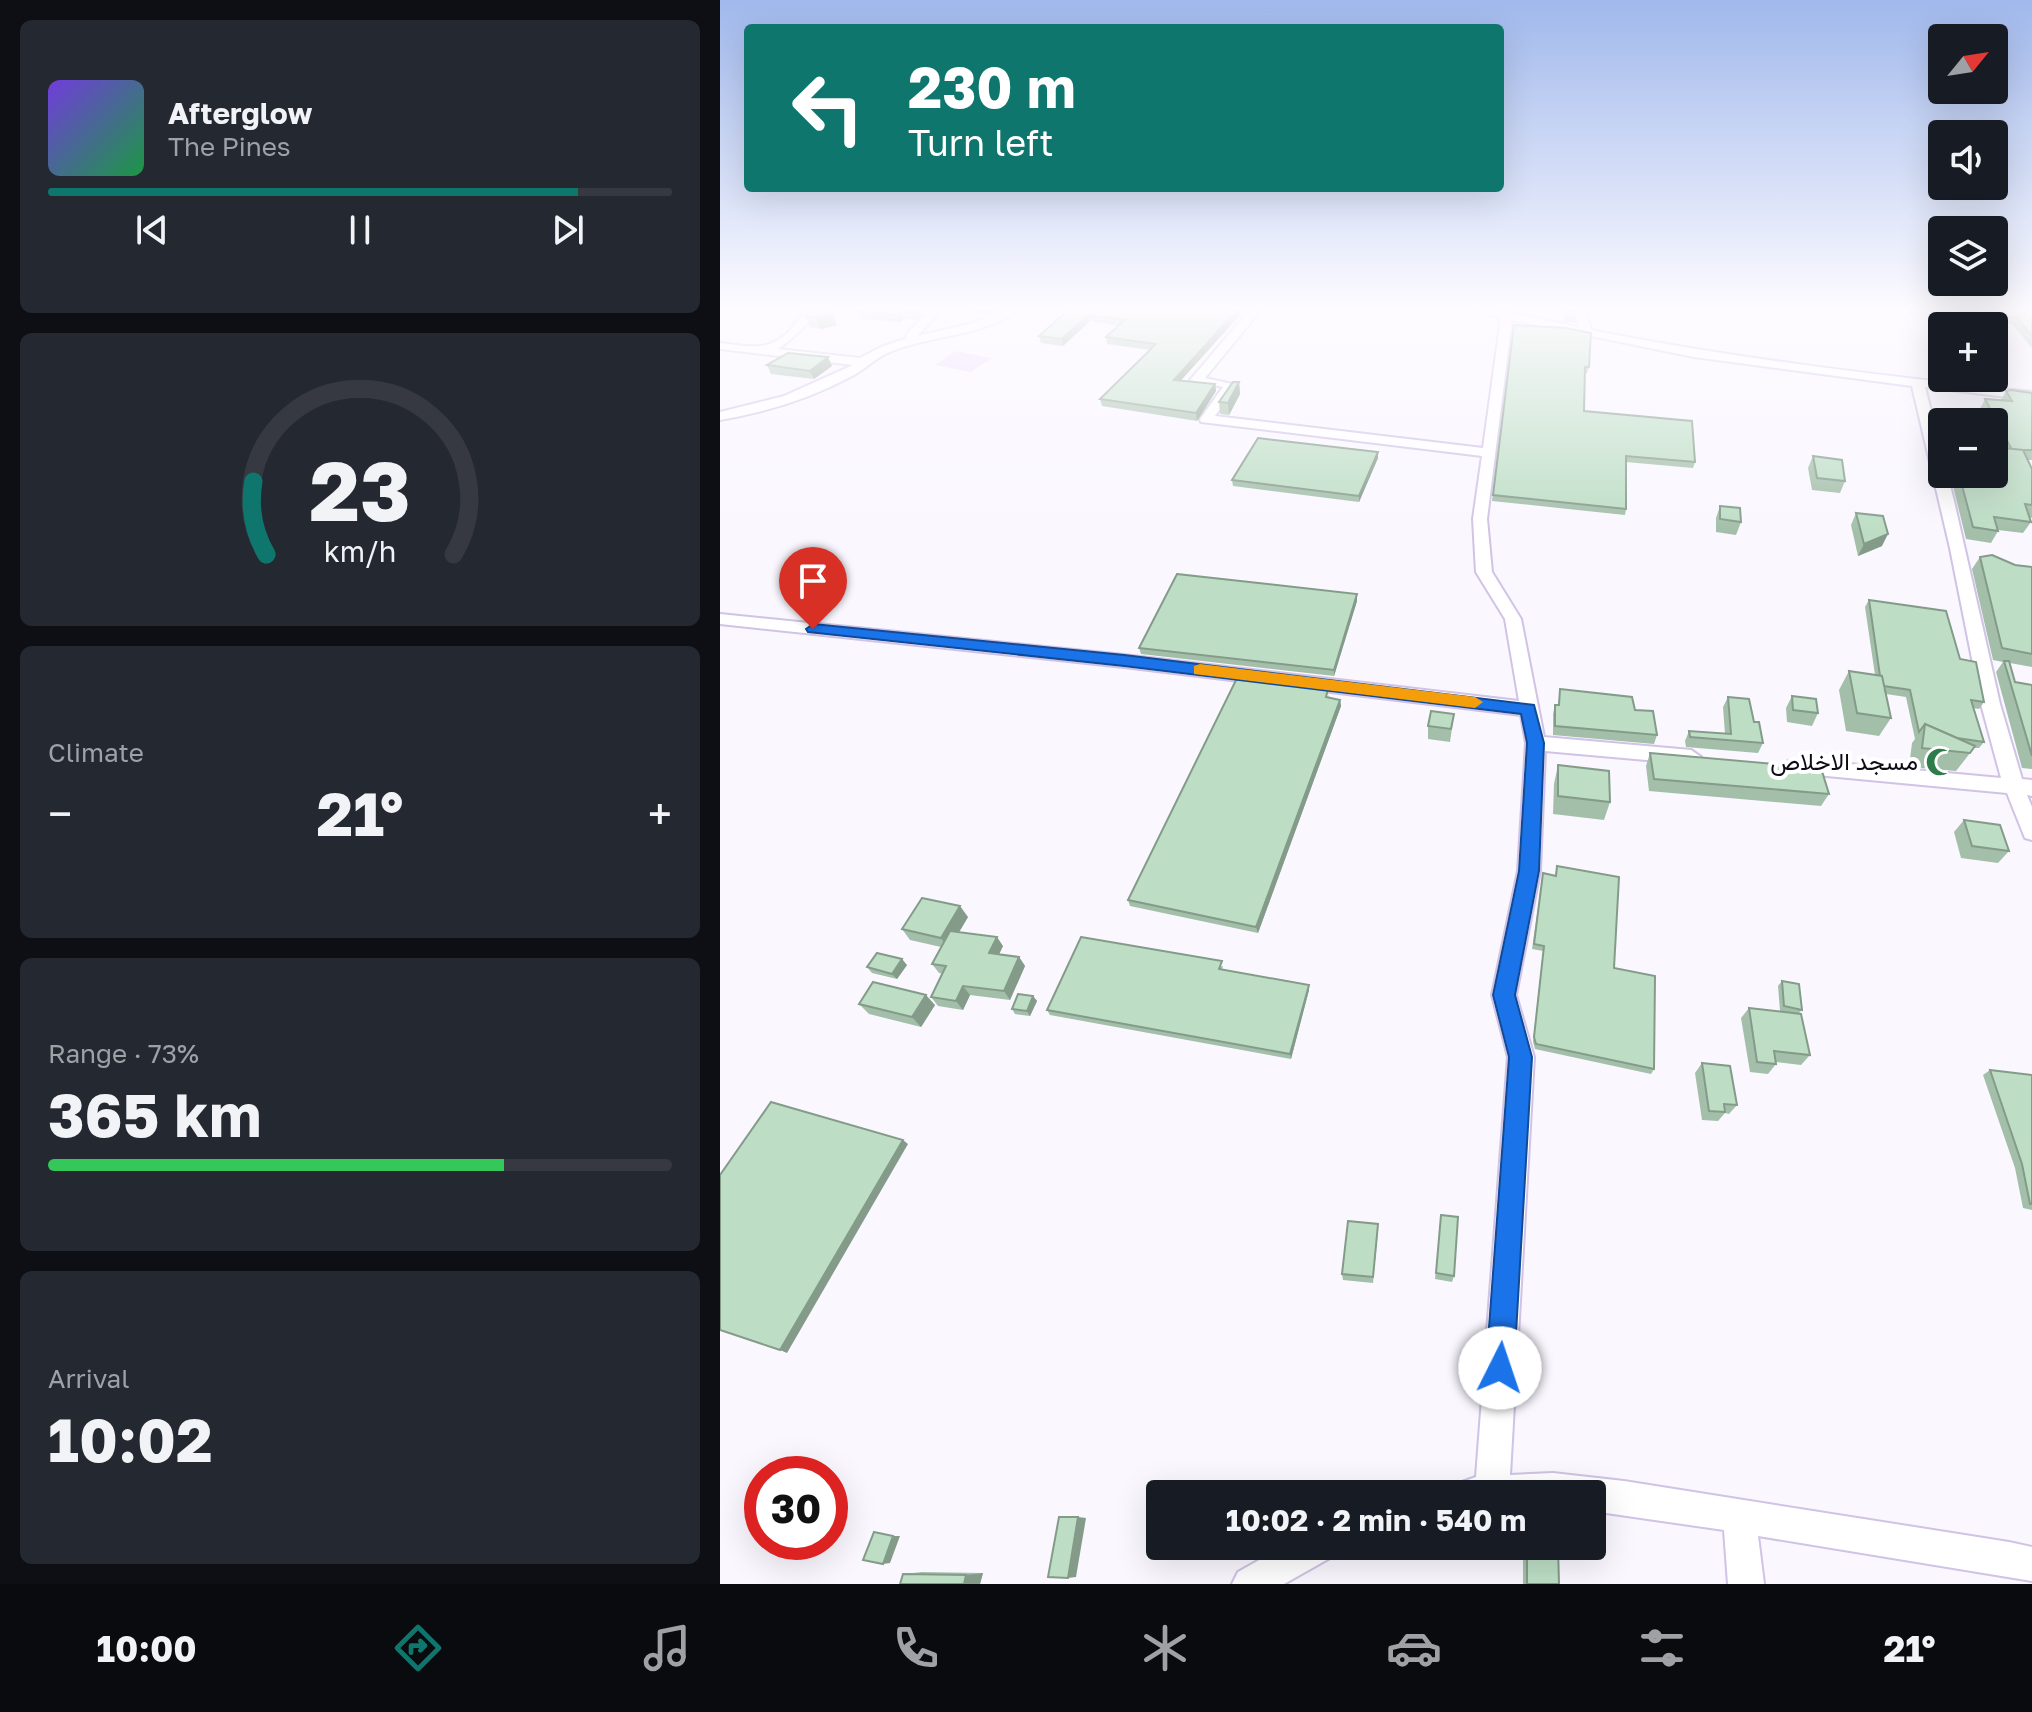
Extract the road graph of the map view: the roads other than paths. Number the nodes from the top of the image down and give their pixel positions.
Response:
1 (826, 384) edge
2 (1223, 384) edge
3 (1499, 384) edge
4 (1910, 384) edge
5 (1918, 385) junction
6 (2028, 396) edge
7 (720, 405) edge
8 (2032, 409) edge
9 (739, 413) junction
10 (720, 416) edge
11 (1490, 453) junction
12 (720, 619) edge
13 (1528, 709) junction
14 (1536, 743) junction
15 (1710, 759) edge
16 (1774, 764) edge
17 (2011, 786) junction
18 (2032, 788) edge
19 (2032, 832) edge
20 (1484, 1480) edge
21 (1606, 1496) edge
22 (1739, 1514) junction
23 (1293, 1560) edge
24 (2032, 1564) edge
25 (1250, 1584) edge
26 (1746, 1584) edge

1 - 9 street
2 - 11 street
3 - 11 street
4 - 5 street
5 - 6 street
5 - 17 street
6 - 8 street
7 - 9 street
9 - 10 street
11 - 13 street
12 - 13 street
13 - 14 street
14 - 15 street
14 - 20 street
16 - 17 street
17 - 18 street
17 - 19 street
21 - 22 street
22 - 24 street
22 - 26 street
23 - 25 street

